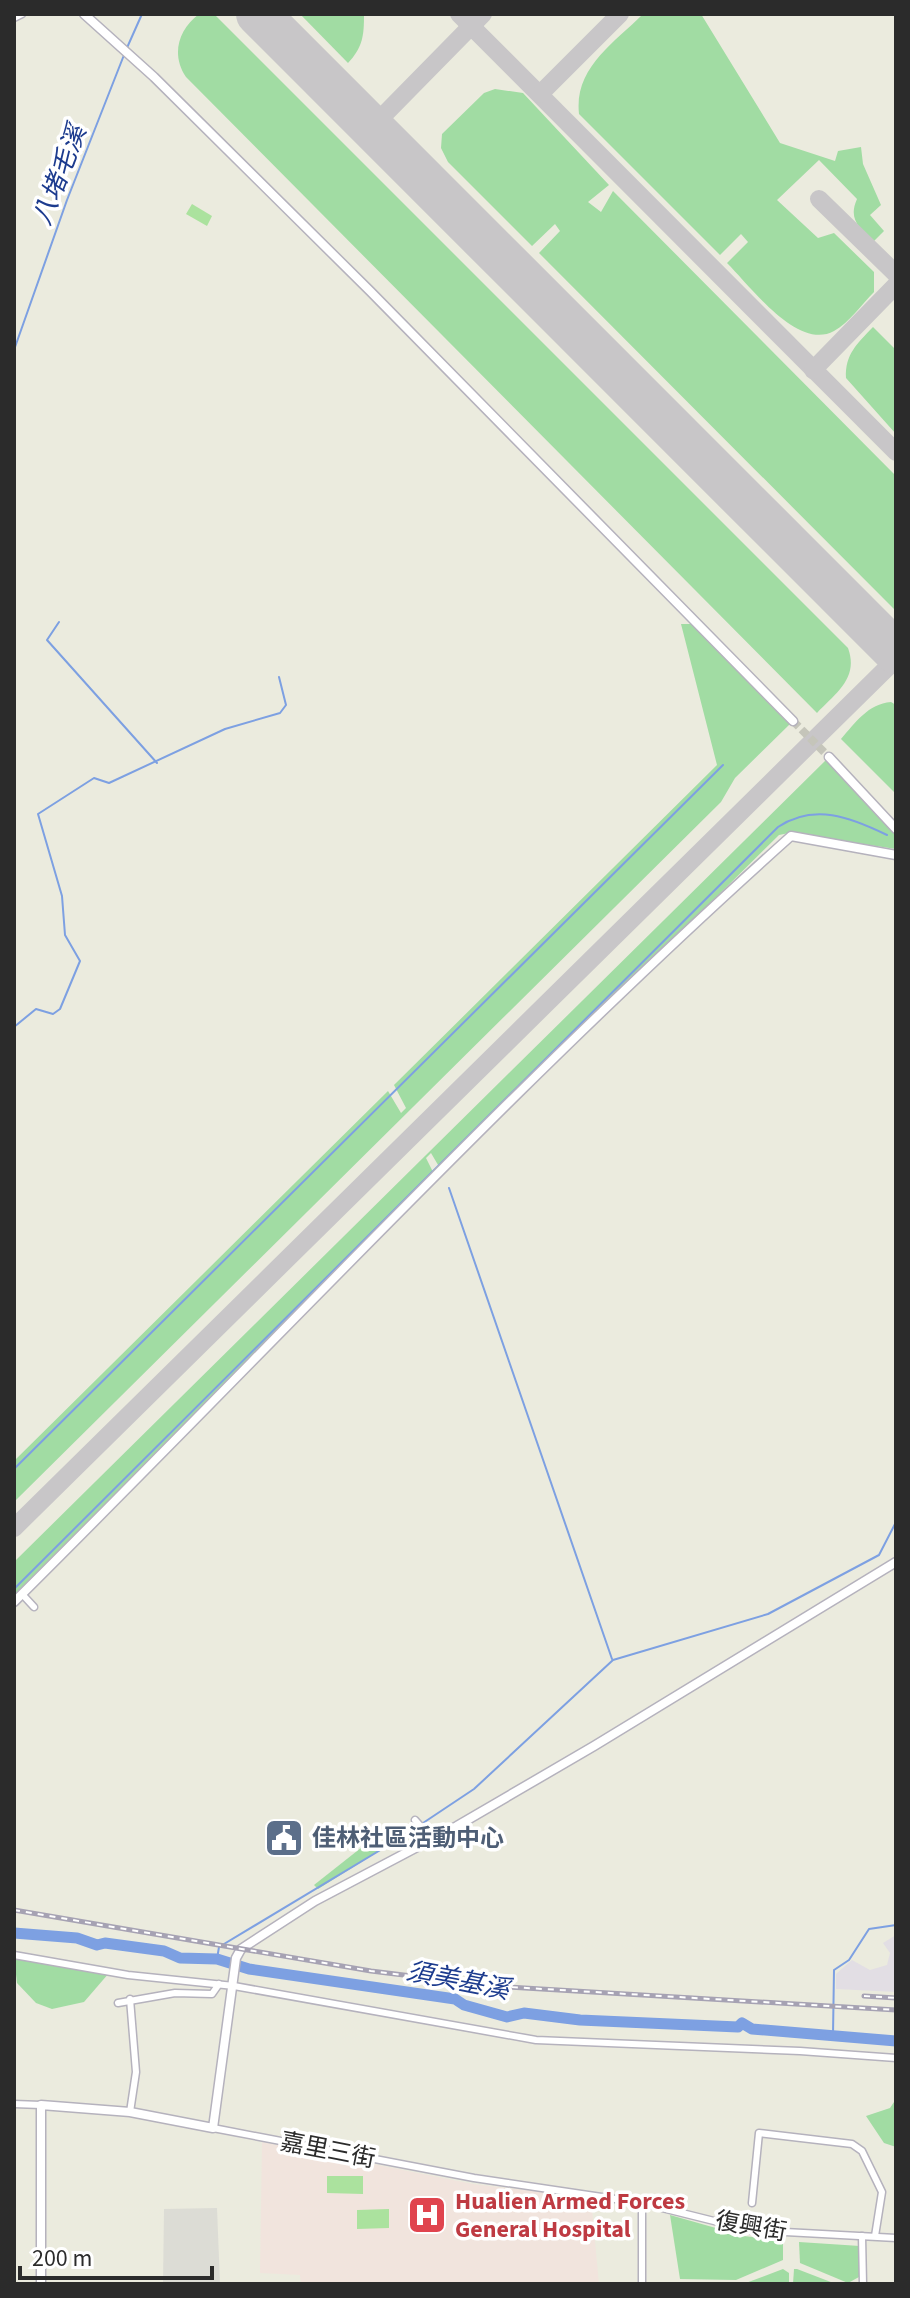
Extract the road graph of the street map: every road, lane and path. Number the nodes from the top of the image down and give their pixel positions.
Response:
1 (22, 14) edge
2 (84, 14) edge
3 (14, 18) edge
4 (793, 721) tunnel mouth
5 (829, 757) tunnel mouth
6 (896, 829) edge
7 (896, 855) edge
8 (896, 1562) edge
9 (22, 1594) junction
10 (14, 1602) edge
11 (34, 1607) dead end
12 (415, 1820) dead end
13 (431, 1838) junction
14 (14, 1955) edge
15 (219, 1984) junction
16 (234, 1986) junction
17 (130, 1999) junction
18 (118, 2003) dead end
19 (896, 2058) edge
20 (14, 2104) edge
21 (41, 2105) junction
22 (130, 2112) junction
23 (213, 2128) junction
24 (642, 2203) junction
25 (752, 2203) dead end
26 (862, 2236) junction
27 (875, 2236) junction
28 (896, 2238) edge
29 (41, 2284) edge
30 (642, 2284) edge
31 (863, 2284) edge

1 - 3 street
2 - 4 street
5 - 6 street
7 - 9 street
8 - 13 street
9 - 10 street
9 - 11 street
12 - 13 street
13 - 16 street
14 - 15 street
15 - 16 street
15 - 17 street
16 - 19 street
16 - 23 street
17 - 18 street
17 - 22 street
20 - 21 street, 嘉里三街
21 - 22 street, 嘉里三街
21 - 29 street
22 - 23 street, 嘉里三街
23 - 24 street, 嘉里三街
24 - 26 street, 復興街
24 - 30 street
25 - 27 street
26 - 27 street, 復興街
26 - 31 street
27 - 28 street, 復興街

